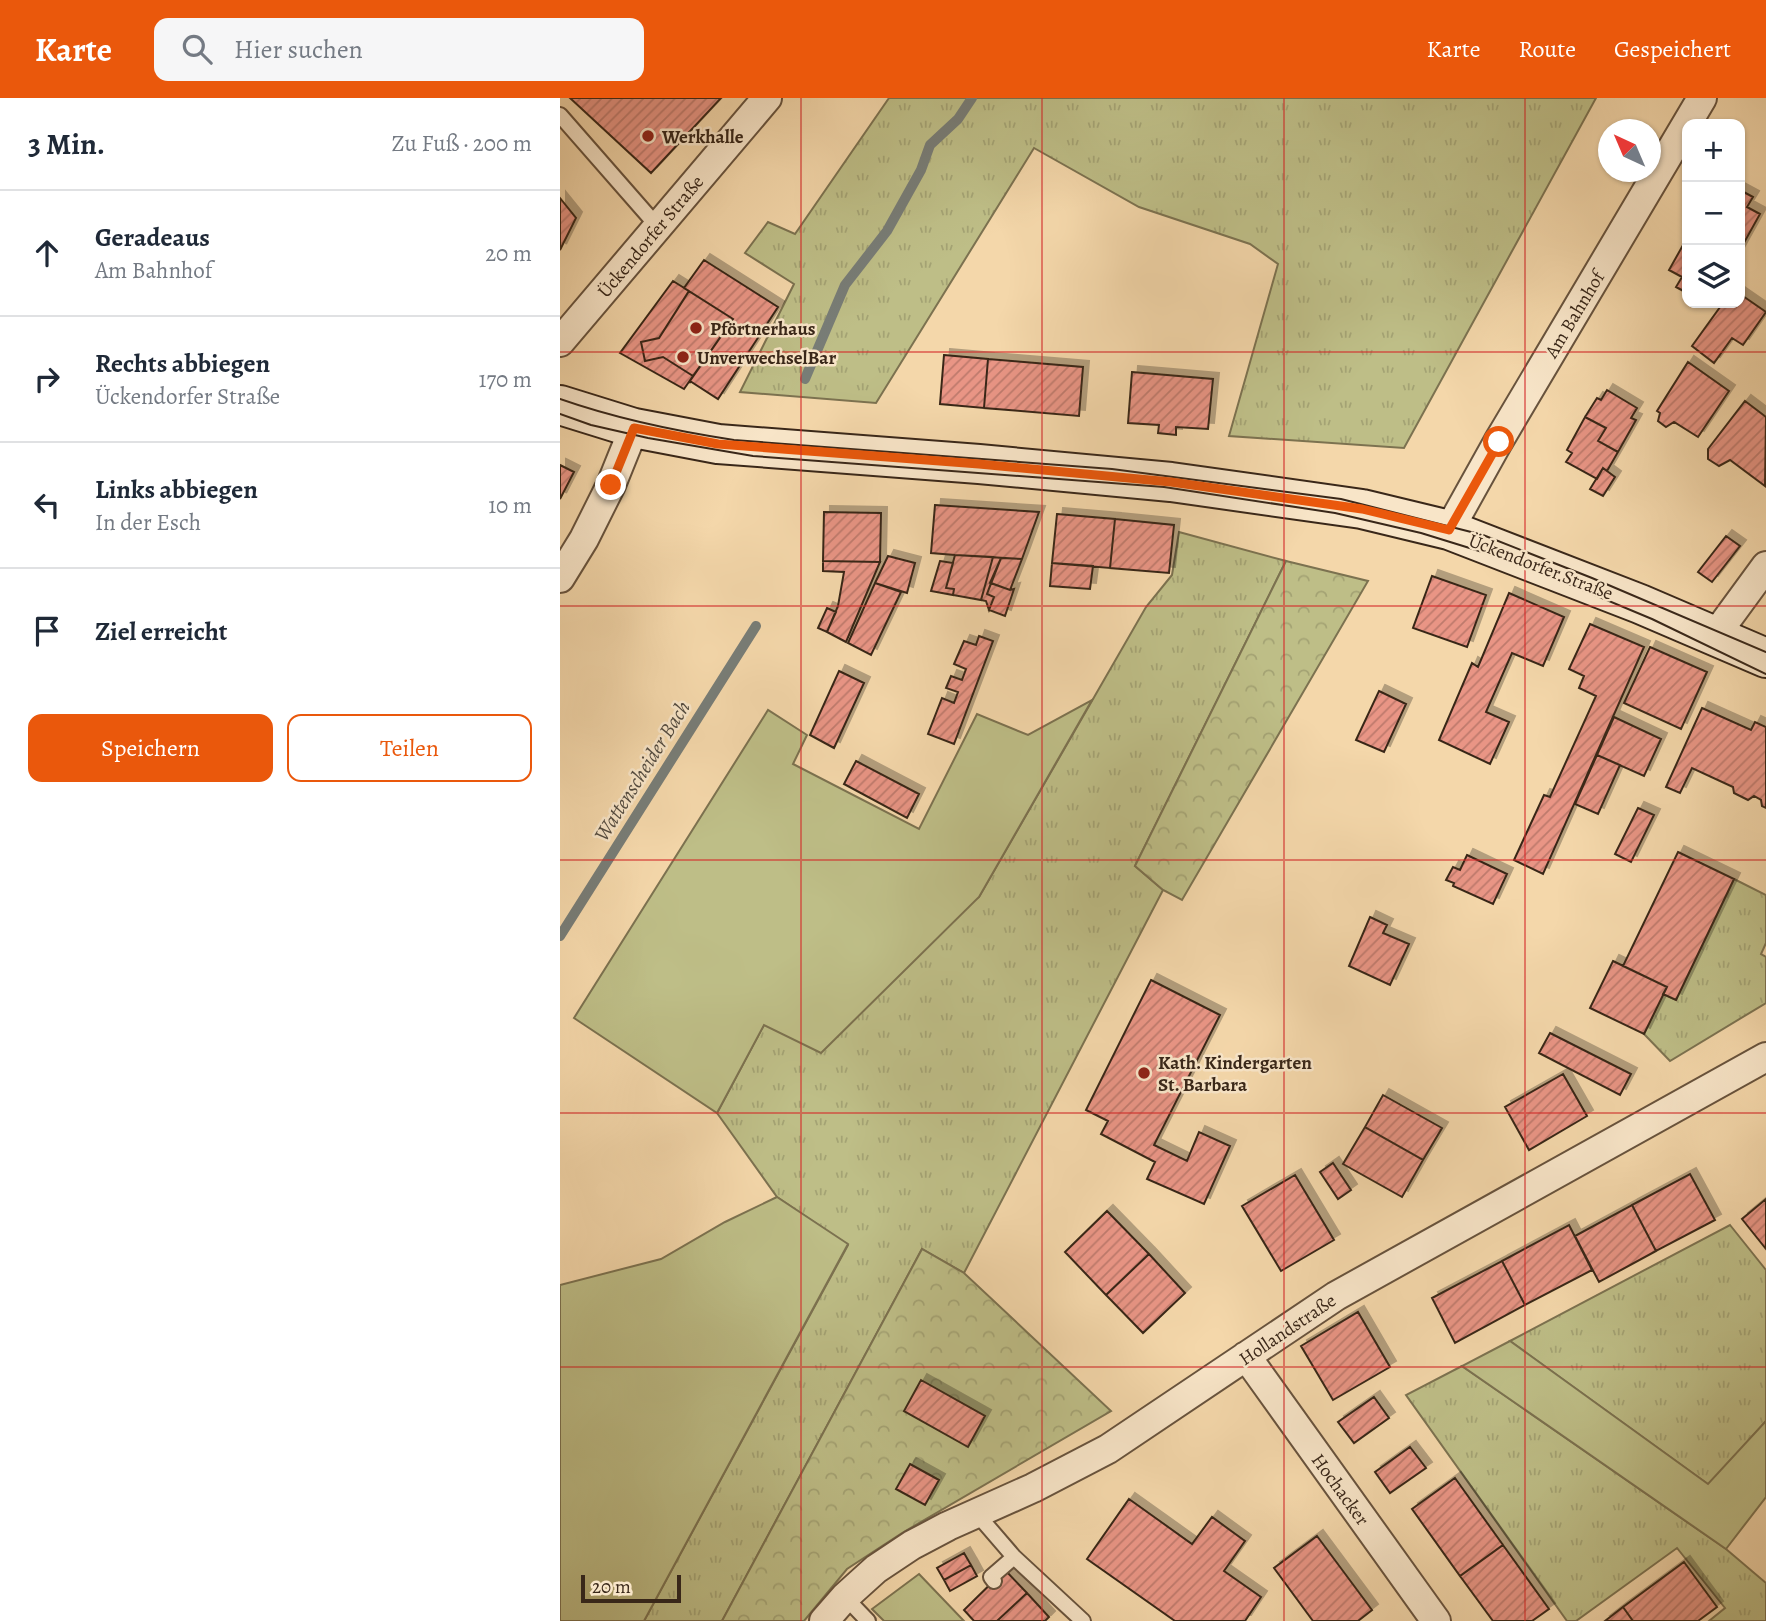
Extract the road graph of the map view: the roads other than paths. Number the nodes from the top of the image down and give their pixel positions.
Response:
1 (767, 98) edge
2 (1702, 98) edge
3 (560, 115) edge
4 (658, 228) junction
5 (560, 342) edge
6 (560, 405) edge
7 (634, 428) junction
8 (1449, 530) junction
9 (1766, 566) edge
10 (560, 578) edge
11 (1714, 636) junction
12 (1766, 658) edge
13 (1766, 1057) edge
14 (1246, 1356) junction
15 (976, 1514) junction
16 (1014, 1557) junction
17 (995, 1581) dead end
18 (845, 1597) junction
19 (824, 1621) edge
20 (868, 1621) edge
21 (1083, 1621) edge
22 (1436, 1621) edge

1 - 4 street, Ückendorfer Straße
2 - 8 street, Am Bahnhof
3 - 4 lane
4 - 5 street, Ückendorfer Straße
6 - 7 main road, Ückendorfer Straße
7 - 8 main road, Ückendorfer Straße
7 - 10 street
8 - 11 main road, Ückendorfer Straße
9 - 11 street
11 - 12 main road, Ückendorfer Straße
13 - 14 street, Hollandstraße
14 - 15 street, Hollandstraße
14 - 22 street, Hochacker
15 - 16 lane
15 - 18 street, Hollandstraße
16 - 17 lane
16 - 21 lane
18 - 19 street, Hollandstraße
18 - 20 lane

